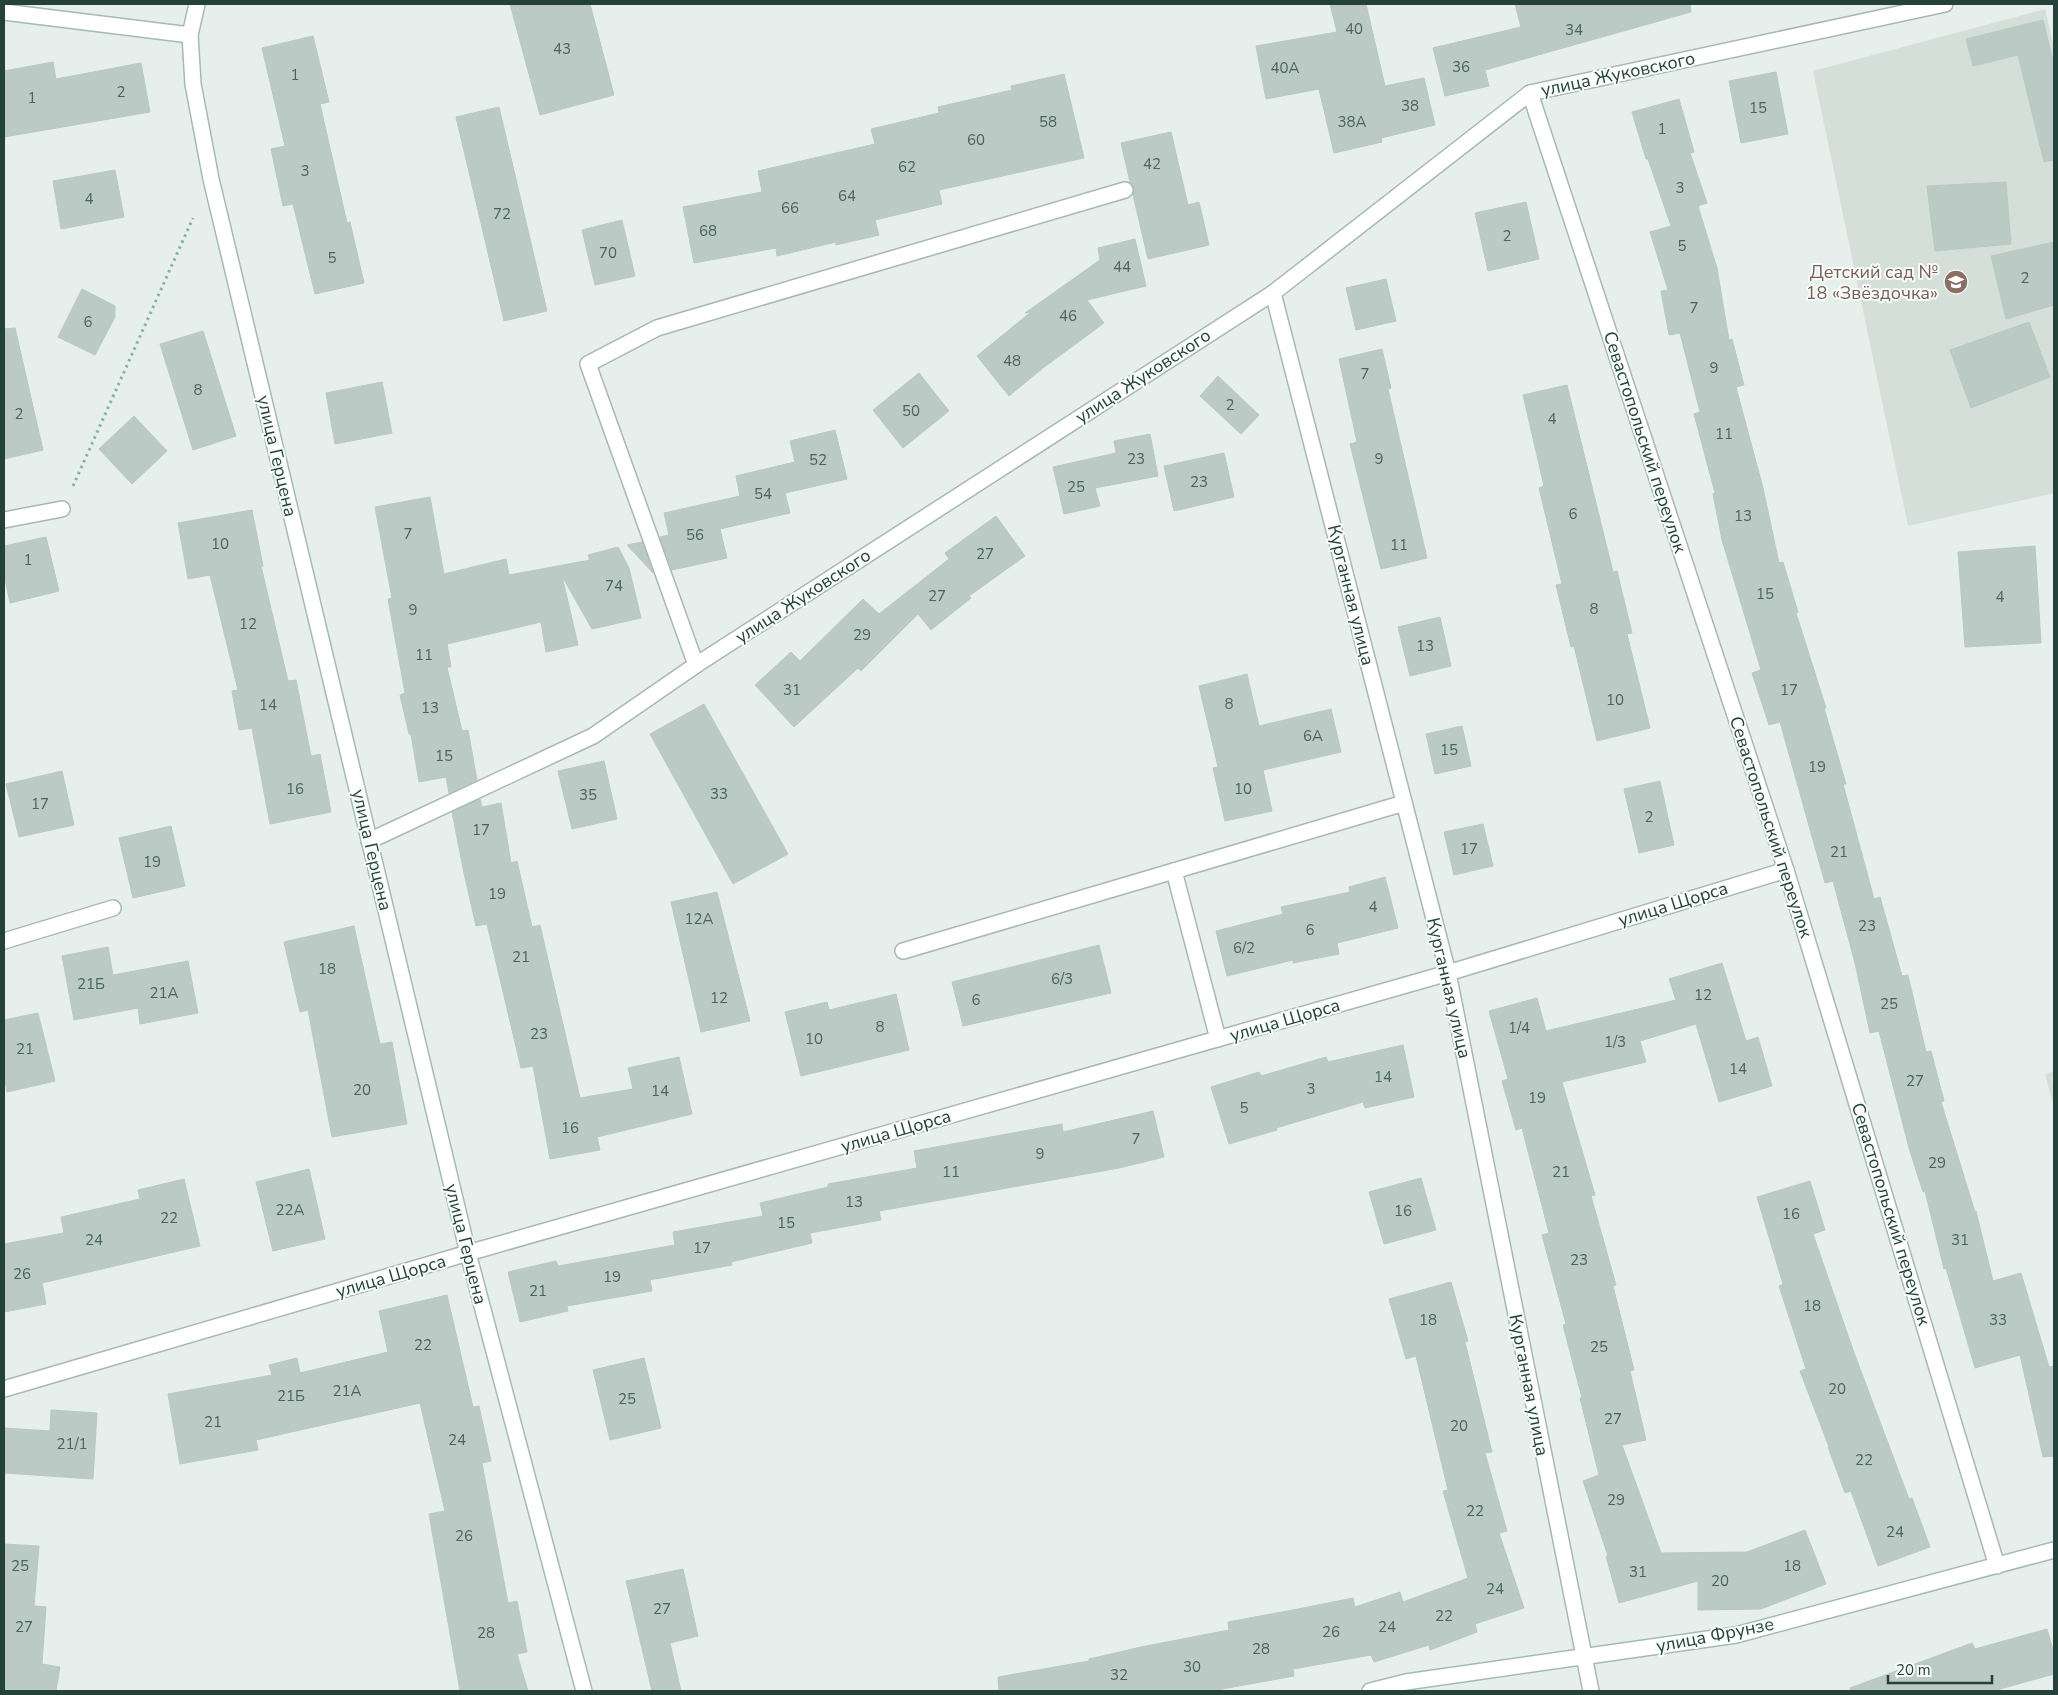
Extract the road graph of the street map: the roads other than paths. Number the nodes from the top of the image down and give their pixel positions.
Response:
1 (198, 4) edge
2 (1945, 4) edge
3 (4, 12) edge
4 (190, 35) junction
5 (1530, 93) junction
6 (1125, 190) dead end
7 (1273, 293) junction
8 (62, 509) road end
9 (4, 520) edge
10 (696, 665) junction
11 (1404, 803) junction
12 (369, 841) junction
13 (1786, 870) junction
14 (1174, 871) junction
15 (113, 908) dead end
16 (4, 941) edge
17 (903, 952) dead end
18 (1448, 973) junction
19 (1218, 1039) junction
20 (468, 1253) junction
21 (4, 1389) edge
22 (2054, 1550) edge
23 (1997, 1566) junction
24 (1583, 1658) junction
25 (584, 1691) edge
26 (1370, 1691) edge
27 (1591, 1691) edge

1 - 4 street, улица Герцена
2 - 5 street, улица Жуковского
3 - 4 street
4 - 12 street, улица Герцена
5 - 7 street, улица Жуковского
5 - 13 street, Севастопольский переулок
6 - 10 street
7 - 10 street, улица Жуковского
7 - 11 street, Курганная улица
8 - 9 street
10 - 12 street, улица Жуковского
11 - 14 street
11 - 18 street, Курганная улица
12 - 20 street, улица Герцена
13 - 18 street, улица Щорса
13 - 23 street, Севастопольский переулок
14 - 17 street
14 - 19 street
15 - 16 street
18 - 19 street, улица Щорса
18 - 24 street, Курганная улица
19 - 20 street, улица Щорса
20 - 21 street, улица Щорса
20 - 25 street, улица Герцена
22 - 23 street, улица Фрунзе
23 - 24 street, улица Фрунзе
24 - 26 street, улица Фрунзе
24 - 27 street, Курганная улица

